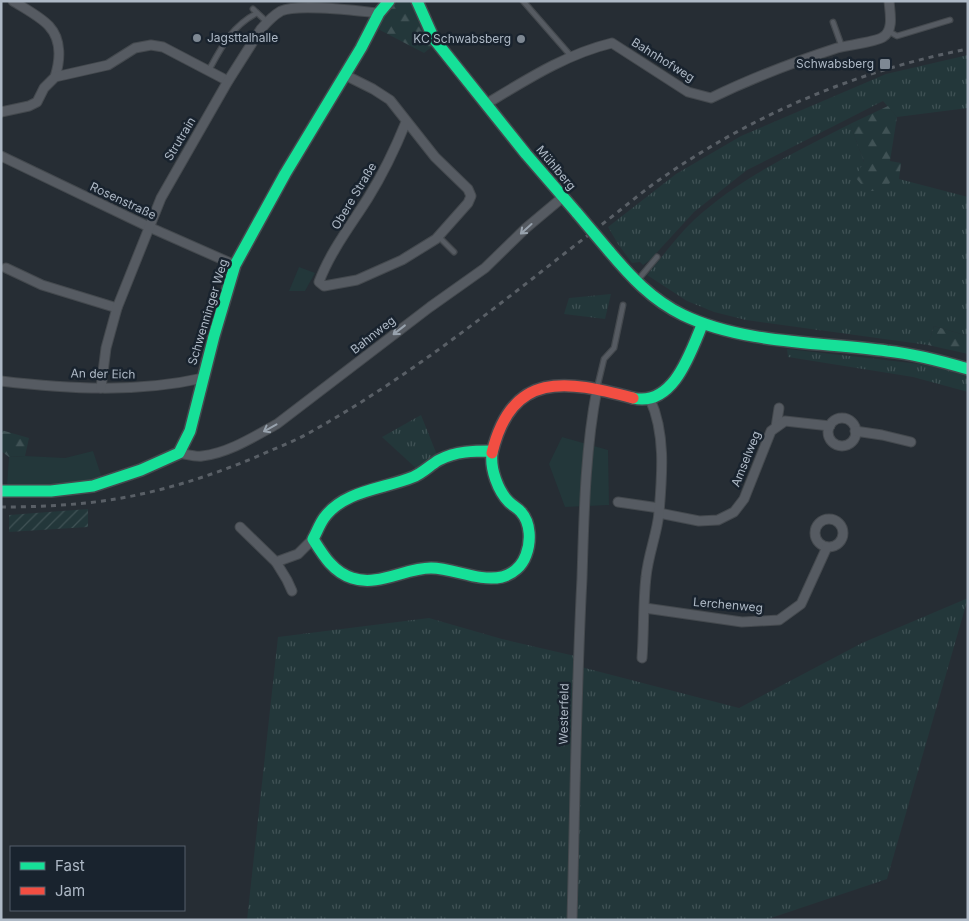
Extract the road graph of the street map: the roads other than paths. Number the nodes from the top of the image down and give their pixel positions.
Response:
1 (14, 1) edge
2 (389, 1) edge
3 (417, 1) edge
4 (524, 1) edge
5 (889, 1) edge
6 (379, 13) junction
7 (950, 20) dead end
8 (267, 22) junction
9 (833, 22) dead end
10 (888, 31) junction
11 (842, 47) junction
12 (571, 56) junction
13 (209, 70) junction
14 (345, 75) junction
15 (55, 77) junction
16 (228, 82) junction
17 (486, 104) junction
18 (1, 112) edge
19 (406, 122) junction
20 (1, 156) edge
21 (563, 197) junction
22 (149, 227) junction
23 (438, 236) junction
24 (454, 252) dead end
25 (657, 257) dead end
26 (235, 265) junction
27 (6, 268) dead end
28 (636, 283) junction
29 (622, 304) dead end
30 (117, 308) junction
31 (702, 325) junction
32 (968, 369) edge
33 (203, 378) junction
34 (1, 381) edge
35 (100, 388) junction
36 (597, 389) junction
37 (650, 399) junction
38 (779, 408) dead end
39 (830, 426) junction
40 (776, 427) junction
41 (856, 432) junction
42 (910, 442) dead end
43 (492, 451) junction
44 (179, 453) junction
45 (1, 491) edge
46 (618, 502) dead end
47 (659, 511) junction
48 (240, 527) dead end
49 (313, 539) junction
50 (827, 547) dead end
51 (276, 562) junction
52 (292, 591) dead end
53 (645, 608) junction
54 (642, 658) dead end
55 (572, 920) edge

1 - 15 street
2 - 6 street, Schwenninger Weg
3 - 17 street, Mühlberg
4 - 12 lane
5 - 10 street
6 - 8 street, Strutrain
6 - 14 street, Schwenninger Weg
7 - 10 lane
8 - 13 lane
8 - 16 street, Strutrain
9 - 11 lane
10 - 11 street, Bahnhofweg
11 - 12 street, Bahnhofweg
12 - 17 street, Bahnhofweg
13 - 15 street
13 - 16 street
14 - 19 street
14 - 26 street, Schwenninger Weg
15 - 18 street
16 - 22 street, Strutrain
17 - 21 street, Mühlberg
19 - 23 street
19 - 23 street, Obere Straße
20 - 22 street, Rosenstraße
21 - 28 street, Mühlberg, bridge
21 -> 44 street, Bahnweg
22 - 26 street, Rosenstraße
22 - 30 street, Strutrain
23 - 24 lane
25 - 28 lane
26 - 33 street, Schwenninger Weg
27 - 30 street
28 - 31 street, Mühlberg
29 - 36 lane
30 - 35 street, Strutrain
31 - 32 street, Mühlberg
31 - 37 street
33 - 35 street, An der Eich
33 - 44 street, Schwenninger Weg
34 - 35 street, An der Eich
36 - 37 street
36 - 43 street
36 - 55 street, Westerfeld
37 - 47 street
38 - 40 street, Amselweg
39 - 40 street, Amselweg
39 - 41 street, Amselweg
39 - 41 street
40 - 47 street, Amselweg
41 - 42 street
43 - 49 street
43 - 49 street
44 - 45 street
46 - 47 street, Amselweg
47 - 53 street
48 - 51 street
49 - 51 street
50 - 53 street, Lerchenweg
51 - 52 street
53 - 54 street

